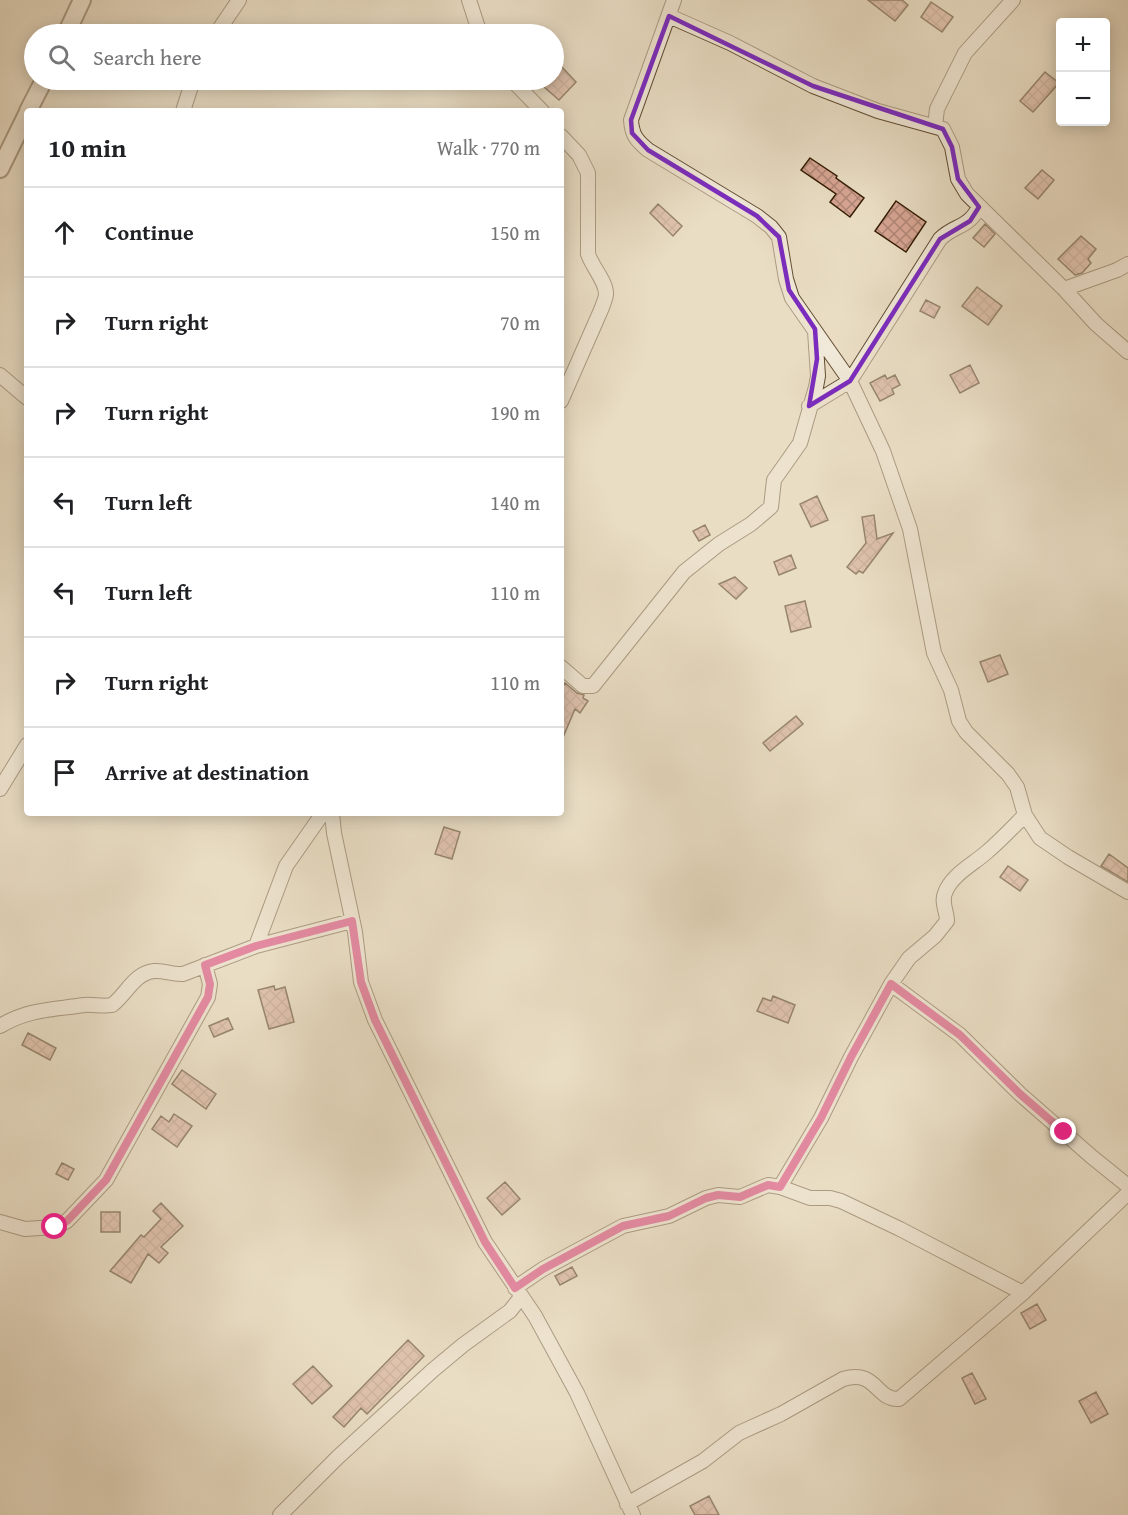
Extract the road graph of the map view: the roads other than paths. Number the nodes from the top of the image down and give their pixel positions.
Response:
1 (82, 0) edge
2 (239, 0) edge
3 (469, 0) edge
4 (674, 0) edge
5 (1013, 0) edge
6 (669, 16) junction
7 (71, 24) edge
8 (223, 24) edge
9 (478, 24) edge
10 (39, 90) edge
11 (190, 90) edge
12 (522, 90) edge
13 (30, 108) edge
14 (184, 108) edge
15 (539, 108) edge
16 (24, 120) edge
17 (935, 126) junction
18 (564, 138) edge
19 (0, 169) edge
20 (979, 207) junction
21 (1128, 264) edge
22 (1065, 290) junction
23 (815, 329) junction
24 (1128, 352) edge
25 (0, 375) edge
26 (850, 381) junction
27 (564, 393) edge
28 (24, 395) edge
29 (809, 406) junction
30 (564, 670) edge
31 (24, 750) edge
32 (0, 789) edge
33 (1025, 815) junction
34 (321, 816) edge
35 (332, 816) edge
36 (1128, 892) edge
37 (352, 921) junction
38 (256, 946) junction
39 (205, 965) junction
40 (891, 984) junction
41 (0, 1026) edge
42 (1128, 1186) edge
43 (780, 1187) junction
44 (1128, 1193) edge
45 (0, 1222) edge
46 (518, 1293) junction
47 (1023, 1293) junction
48 (630, 1509) edge
49 (280, 1515) edge

1 - 7 street
2 - 8 street
3 - 9 street
4 - 6 street
5 - 17 street
6 - 17 street
6 - 23 street
10 - 13 street
11 - 14 street
12 - 15 street
16 - 19 street
17 - 20 street
18 - 27 street
20 - 22 street
20 - 26 street
21 - 22 street
22 - 24 street
23 - 26 street
23 - 29 street
25 - 28 street
26 - 29 street
26 - 33 street
29 - 30 street
31 - 32 street
33 - 36 street
33 - 40 street
34 - 38 street
35 - 37 street
37 - 38 street
37 - 46 street
38 - 39 street
39 - 41 street
39 - 45 street
40 - 42 street
40 - 43 street
43 - 46 street
43 - 47 street
44 - 47 street
46 - 48 street
46 - 49 street
47 - 48 street

